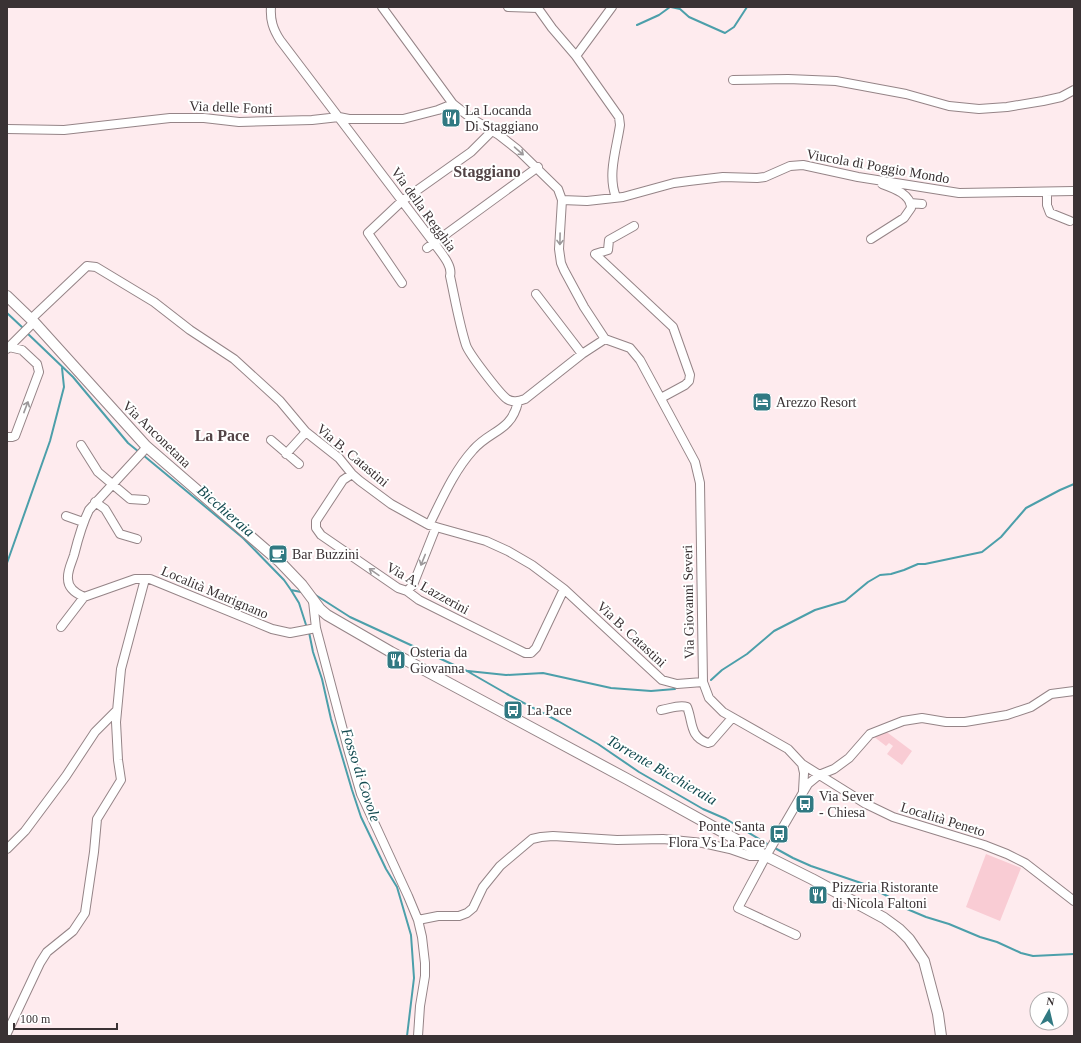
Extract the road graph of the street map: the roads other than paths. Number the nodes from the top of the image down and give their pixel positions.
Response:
1 (271, 7) edge
2 (382, 7) edge
3 (508, 7) edge
4 (612, 7) edge
5 (538, 8) edge
6 (576, 56) junction
7 (732, 80) dead end
8 (1074, 90) edge
9 (453, 104) junction
10 (339, 117) junction
11 (7, 129) edge
12 (492, 131) junction
13 (538, 167) junction
14 (864, 178) junction
15 (1074, 191) edge
16 (1047, 192) junction
17 (616, 197) junction
18 (562, 200) junction
19 (402, 201) junction
20 (910, 203) junction
21 (922, 204) dead end
22 (1070, 221) dead end
23 (634, 226) dead end
24 (871, 239) dead end
25 (431, 245) junction
26 (402, 283) dead end
27 (536, 294) dead end
28 (7, 296) edge
29 (31, 322) junction
30 (605, 339) junction
31 (8, 348) edge
32 (582, 354) junction
33 (661, 398) junction
34 (518, 402) junction
35 (306, 432) junction
36 (7, 437) edge
37 (271, 440) dead end
38 (81, 445) dead end
39 (147, 447) junction
40 (286, 454) junction
41 (299, 464) dead end
42 (352, 474) junction
43 (112, 484) junction
44 (145, 500) dead end
45 (96, 502) junction
46 (66, 516) dead end
47 (83, 522) junction
48 (433, 526) junction
49 (137, 539) dead end
50 (145, 578) junction
51 (564, 589) junction
52 (407, 591) junction
53 (84, 597) junction
54 (313, 601) junction
55 (61, 627) dead end
56 (314, 628) junction
57 (703, 682) junction
58 (1074, 691) edge
59 (117, 710) junction
60 (661, 710) dead end
61 (732, 718) junction
62 (802, 764) junction
63 (819, 775) junction
64 (803, 792) junction
65 (7, 849) edge
66 (768, 853) junction
67 (1074, 901) edge
68 (418, 920) junction
69 (796, 935) dead end
70 (7, 1033) edge
71 (418, 1036) edge
72 (941, 1036) edge

1 - 10 street, Via della Regghia
2 - 9 street
3 - 5 street
4 - 6 street
5 - 6 street
6 - 17 street
7 - 8 street
9 - 10 street, Via delle Fonti
9 - 12 street
10 - 11 street, Via delle Fonti
10 - 19 street, Via della Regghia
12 -> 13 street
12 - 19 street
13 - 18 street
13 - 25 street
14 - 16 street, Viucola di Poggio Mondo
14 - 17 street, Viucola di Poggio Mondo
14 - 20 street
15 - 16 street, Viucola di Poggio Mondo
16 - 22 street
17 - 18 street, Viucola di Poggio Mondo
18 -> 30 street
19 - 25 street, Via della Regghia
19 - 26 street
20 - 21 street
20 - 24 street
23 - 33 street
25 - 34 street, Via della Regghia
27 - 32 street
28 - 29 main road, Via Anconetana
29 - 31 street, Via B. Catastini
29 - 35 street, Via B. Catastini
29 - 39 main road, Via Anconetana
30 - 32 street
30 - 33 street, Via Giovanni Severi
36 -> 31 street
32 - 34 street
33 - 57 street, Via Giovanni Severi
34 - 48 street
35 - 40 street
35 - 42 street, Via B. Catastini
37 - 40 street
38 - 43 street
39 - 43 street
39 - 54 main road, Via Anconetana
40 - 41 street
42 - 48 street, Via B. Catastini
52 -> 42 street, Via A. Lazzerini
43 - 44 street
43 - 45 street
45 - 47 street
45 - 49 street
46 - 47 street
47 - 53 street
48 - 51 street, Via B. Catastini
48 -> 52 street
50 - 53 street, Località Matrignano
50 - 56 street, Località Matrignano
50 - 59 street
51 - 52 street, Via A. Lazzerini
51 - 57 street, Via B. Catastini
53 - 55 street
54 - 56 street
54 - 66 main road, Via Anconetana
56 - 68 street
57 - 61 street, Via Giovanni Severi
58 - 63 street
59 - 65 street
59 - 70 street
60 - 61 street
61 - 62 street, Via Giovanni Severi
62 - 63 street, Località Peneto
62 - 64 street
63 - 64 street
63 - 67 street, Località Peneto
64 - 66 street
66 - 68 street
66 - 69 street
66 - 72 main road, Via Anconetana
68 - 71 street

